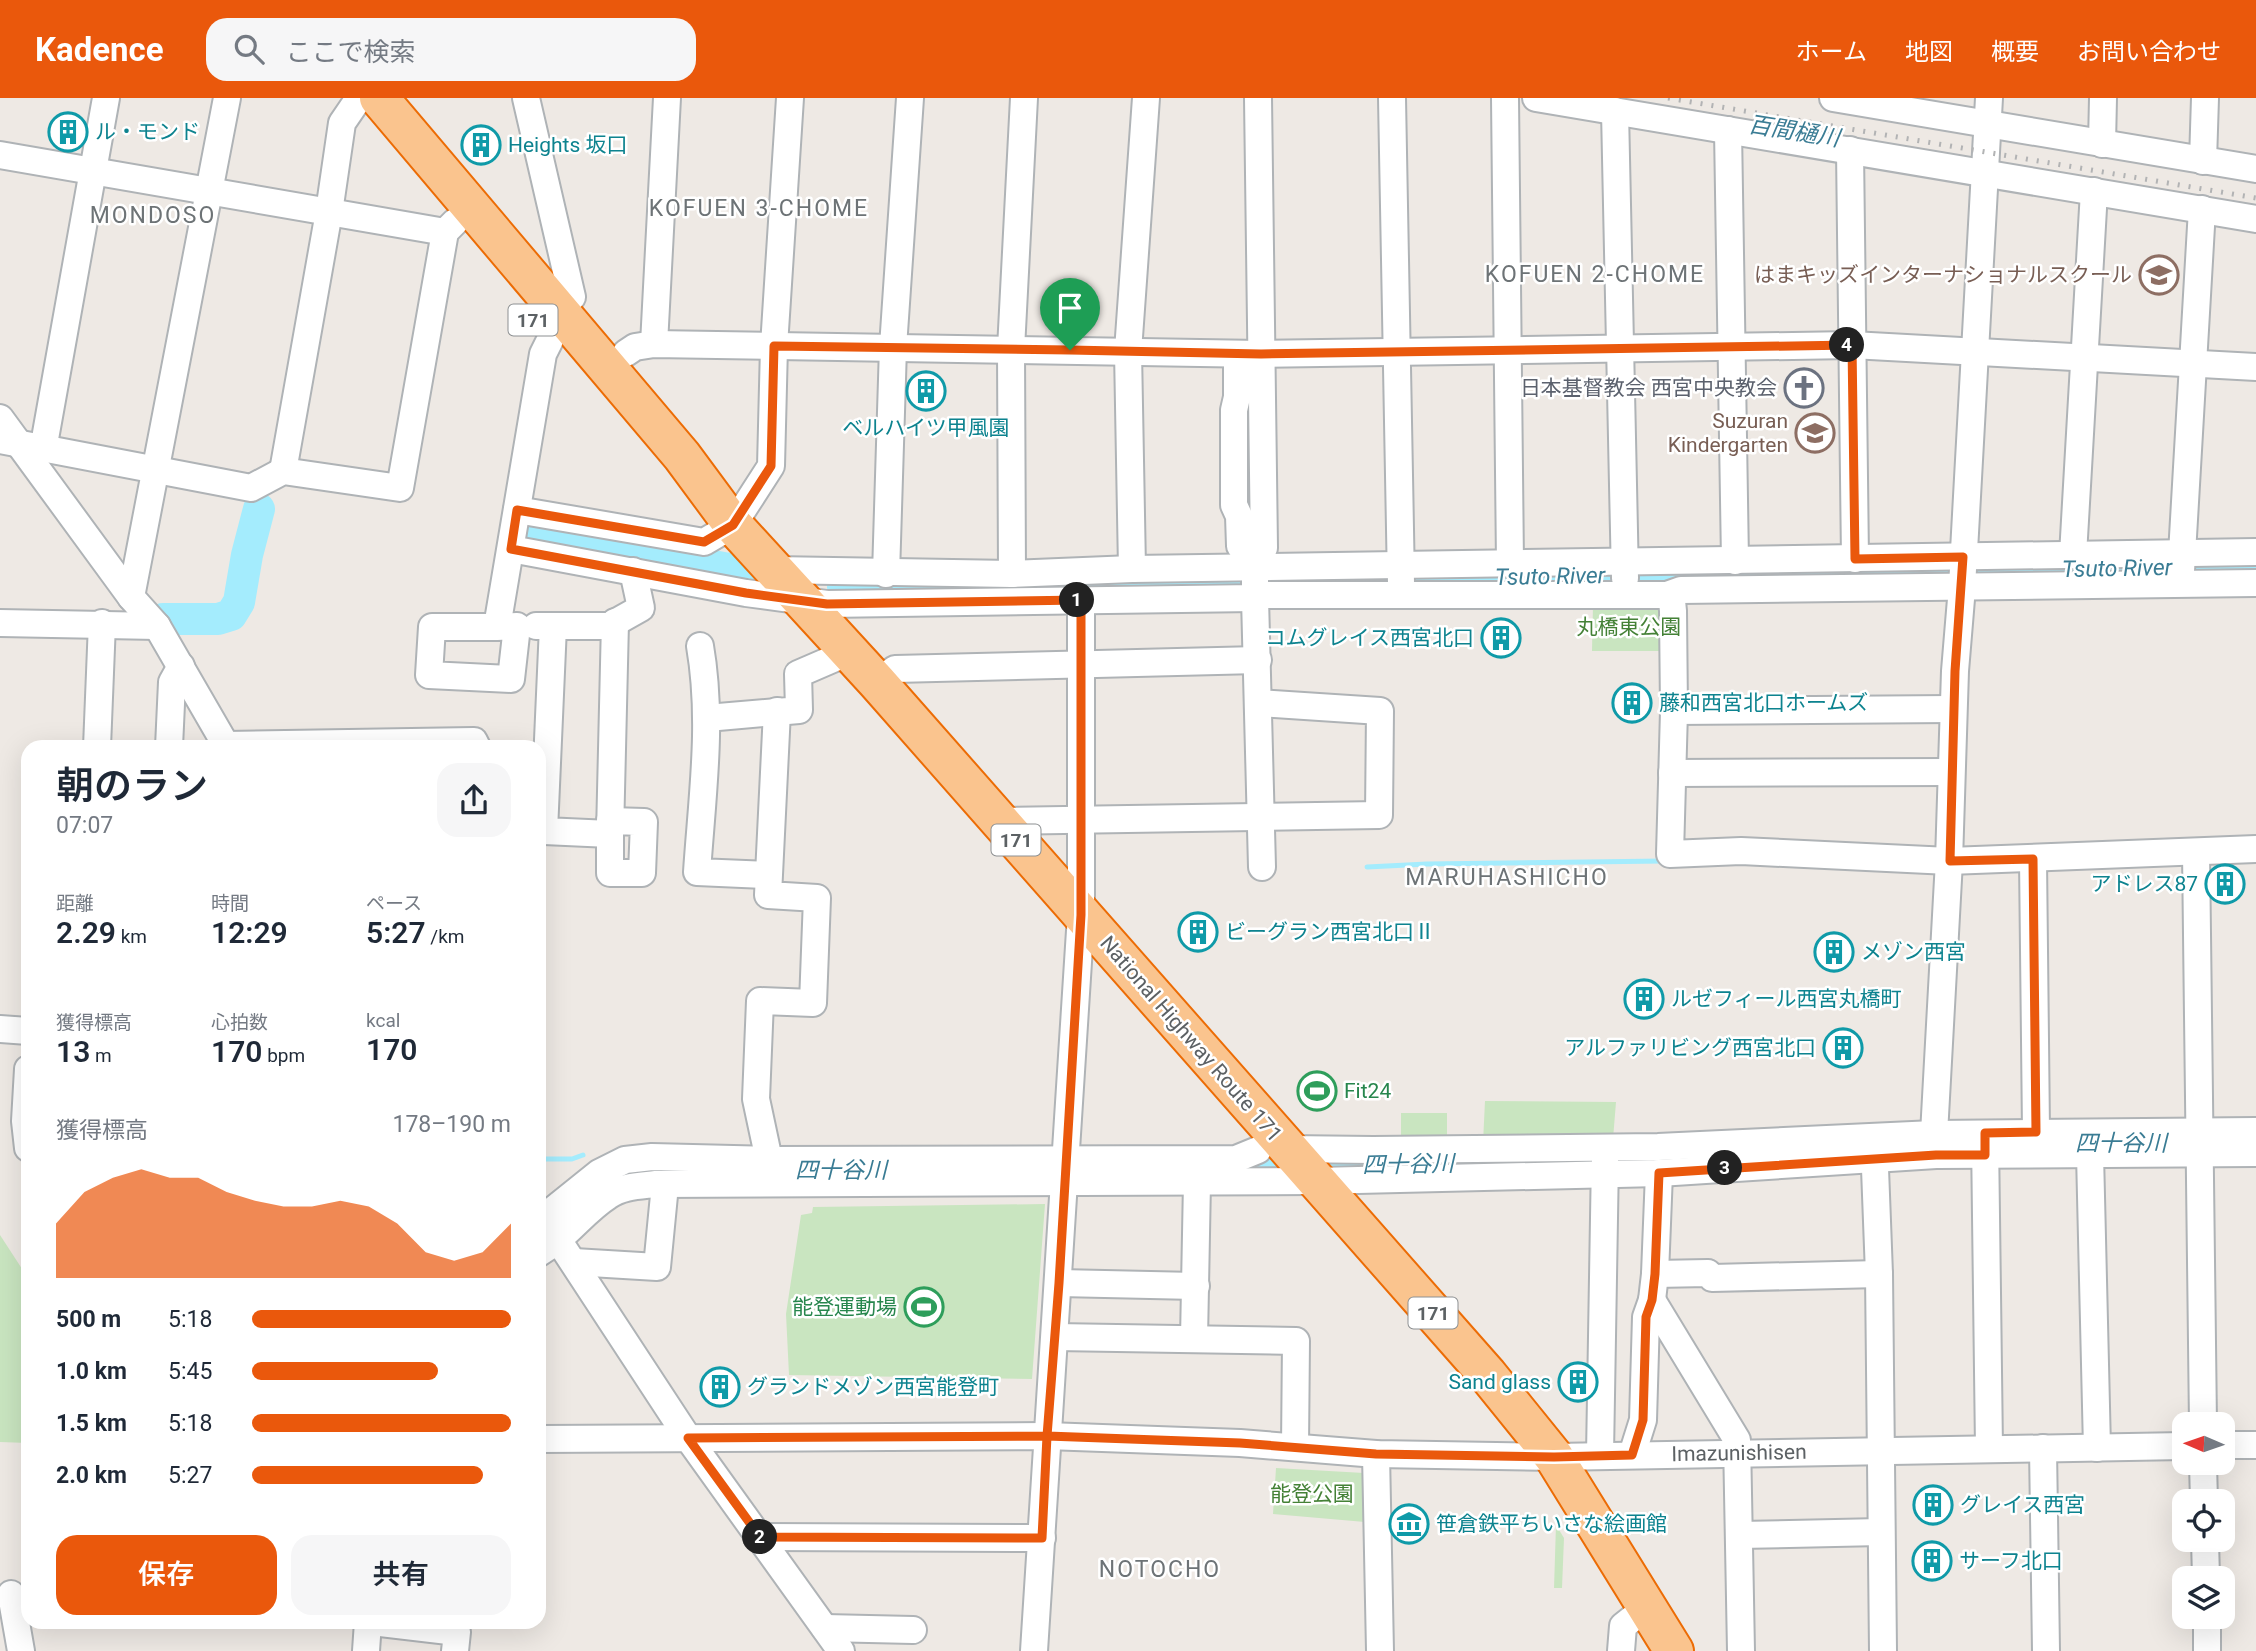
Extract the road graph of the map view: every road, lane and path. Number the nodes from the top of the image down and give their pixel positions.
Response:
1 (106, 98) edge
2 (228, 98) edge
3 (407, 98) edge
4 (526, 98) edge
5 (667, 98) edge
6 (790, 98) edge
7 (910, 98) edge
8 (1024, 98) edge
9 (1146, 98) edge
10 (1258, 98) edge
11 (1392, 98) edge
12 (1505, 98) edge
13 (1536, 98) edge
14 (1834, 98) edge
15 (2103, 98) edge
16 (2205, 98) edge
17 (361, 100) edge
18 (1615, 111) junction
19 (1989, 111) edge
20 (1728, 130) junction
21 (2102, 144) junction
22 (1850, 150) junction
23 (0, 155) edge
24 (2203, 161) junction
25 (2256, 169) edge
26 (93, 171) junction
27 (1986, 172) junction
28 (211, 190) junction
29 (2094, 191) junction
30 (2202, 209) junction
31 (329, 212) junction
32 (2256, 219) edge
33 (450, 227) junction
34 (572, 297) junction
35 (550, 340) junction
36 (1852, 345) junction
37 (774, 346) junction
38 (1730, 346) junction
39 (893, 347) junction
40 (1619, 347) junction
41 (640, 349) junction
42 (1012, 349) junction
43 (1507, 350) junction
44 (1976, 350) junction
45 (1128, 352) junction
46 (1396, 352) junction
47 (1249, 354) junction
48 (2084, 356) junction
49 (2192, 363) junction
50 (2256, 366) edge
51 (0, 418) edge
52 (20, 444) edge
53 (157, 469) junction
54 (283, 471) junction
55 (733, 525) junction
56 (514, 530) junction
57 (2256, 552) edge
58 (2073, 555) junction
59 (1855, 559) junction
60 (1735, 561) junction
61 (1510, 564) junction
62 (1399, 566) junction
63 (2181, 568) junction
64 (1132, 569) junction
65 (774, 570) junction
66 (633, 571) junction
67 (1963, 572) junction
68 (886, 573) junction
69 (1012, 574) junction
70 (1625, 577) junction
71 (1255, 583) junction
72 (2249, 584) edge
73 (1401, 594) junction
74 (1667, 595) junction
75 (131, 597) junction
76 (1081, 600) junction
77 (805, 602) junction
78 (615, 622) junction
79 (0, 623) edge
80 (102, 623) junction
81 (157, 625) junction
82 (553, 626) junction
83 (700, 646) dead end
84 (849, 652) junction
85 (1258, 660) junction
86 (1082, 664) junction
87 (181, 666) junction
88 (877, 682) junction
89 (1258, 704) junction
90 (1953, 709) junction
91 (777, 711) junction
92 (1674, 711) junction
93 (707, 718) junction
94 (97, 740) edge
95 (169, 740) edge
96 (224, 740) edge
97 (1951, 772) junction
98 (1672, 773) junction
99 (546, 785) edge
100 (1261, 816) junction
101 (1082, 819) junction
102 (1000, 821) junction
103 (546, 831) edge
104 (2256, 849) edge
105 (2196, 852) junction
106 (2033, 859) junction
107 (1950, 861) junction
108 (1262, 867) dead end
109 (767, 875) junction
110 (1081, 915) junction
111 (0, 1029) edge
112 (21, 1030) edge
113 (2256, 1131) edge
114 (2036, 1132) junction
115 (1934, 1133) junction
116 (2200, 1142) junction
117 (1985, 1144) junction
118 (1874, 1148) junction
119 (2256, 1153) edge
120 (2090, 1154) junction
121 (769, 1160) junction
122 (1605, 1160) junction
123 (1293, 1162) junction
124 (1538, 1162) junction
125 (1065, 1170) junction
126 (1659, 1173) junction
127 (1197, 1182) junction
128 (665, 1185) junction
129 (546, 1212) edge
130 (546, 1227) edge
131 (558, 1252) edge
132 (1655, 1274) junction
133 (1879, 1274) junction
134 (1059, 1283) junction
135 (1196, 1286) junction
136 (1652, 1300) junction
137 (1055, 1337) junction
138 (1195, 1339) junction
139 (2203, 1412) edge
140 (1047, 1436) junction
141 (688, 1438) junction
142 (546, 1439) edge
143 (2256, 1445) edge
144 (2172, 1446) edge
145 (2235, 1446) edge
146 (1295, 1447) junction
147 (1989, 1448) junction
148 (2043, 1448) junction
149 (2097, 1448) junction
150 (1881, 1450) junction
151 (1738, 1453) junction
152 (1376, 1454) junction
153 (1600, 1455) junction
154 (1632, 1455) junction
155 (1554, 1457) junction
156 (1881, 1532) junction
157 (1739, 1535) junction
158 (760, 1537) junction
159 (1042, 1538) junction
160 (13, 1593) edge
161 (1647, 1607) junction
162 (824, 1628) junction
163 (369, 1629) edge
164 (431, 1629) edge
165 (2207, 1629) edge
166 (913, 1630) dead end
167 (21, 1651) edge
168 (366, 1651) edge
169 (455, 1651) edge
170 (841, 1651) edge
171 (1034, 1651) edge
172 (1380, 1651) edge
173 (1620, 1651) edge
174 (1674, 1651) edge
175 (1741, 1651) edge
176 (1883, 1651) edge
177 (2046, 1651) edge
178 (2207, 1651) edge

1 - 26 street
2 - 28 street
3 - 34 highway, 171
4 - 34 street
5 - 41 street
6 - 37 street
7 - 39 street
8 - 42 street
9 - 45 street
10 - 47 street
11 - 46 street
12 - 43 street
13 - 18 street
14 - 19 street
15 - 21 street
16 - 24 street
17 - 31 street
17 - 33 highway, 171
17 - 55 highway, National Highway Route 171 / 171
18 - 20 street
18 - 40 street
19 - 21 street
19 - 27 street
20 - 22 street
20 - 38 street
21 - 24 street
22 - 27 street
22 - 36 street
23 - 26 street
24 - 25 street
26 - 28 street
26 - 52 street
27 - 29 street
27 - 44 street
28 - 31 street
28 - 53 street
29 - 30 street
29 - 48 street
30 - 32 street
30 - 49 street
31 - 33 street
31 - 54 street
33 - 35 highway, 171
33 - 54 street
34 - 41 highway, 171
35 - 55 highway, 171
35 - 56 street
36 - 38 street
36 - 44 street
36 - 59 street
37 - 39 street
37 - 41 street
37 - 55 street
38 - 40 street
38 - 60 street
39 - 42 street
39 - 68 street
40 - 43 street
40 - 70 street
41 - 55 highway, 171
42 - 45 street
42 - 69 street
43 - 46 street
43 - 61 street
44 - 48 street
44 - 67 street
45 - 47 street
45 - 64 street
46 - 47 street
46 - 62 street
47 - 71 street
48 - 49 street
48 - 58 street
49 - 50 street
49 - 63 street
51 - 52 street
52 - 53 street
52 - 75 street
53 - 54 street
53 - 75 street
55 - 56 street
55 - 65 highway, National Highway Route 171 / 171
56 - 66 street
56 - 82 street
57 - 63 street
58 - 63 street
58 - 67 street
59 - 60 street
59 - 67 street
60 - 70 street
61 - 62 street
61 - 70 street
62 - 71 street
62 - 73 street
63 - 67 street
63 - 72 street
64 - 69 street
64 - 71 street
65 - 68 street
65 - 77 highway, National Highway Route 171 / 171
66 - 77 street
66 - 78 street
67 - 74 street
67 - 90 street
68 - 69 street
70 - 73 street
70 - 74 street
71 - 73 street
71 - 76 street
71 - 85 street
74 - 92 street
75 - 81 street
76 - 77 street
76 - 86 street
77 - 84 highway, National Highway Route 171 / 171
78 - 82 street
78 - 103 street
79 - 80 street
80 - 81 street
80 - 94 street
81 - 87 street
82 - 99 street
83 - 93 street
84 - 88 highway, National Highway Route 171 / 171
84 - 91 street
85 - 86 street
85 - 89 street
86 - 88 street
86 - 101 street
87 - 95 street
87 - 96 street
88 - 102 highway, National Highway Route 171 / 171
89 - 100 street
89 - 100 street
90 - 92 street
90 - 97 street
91 - 93 street
91 - 109 street
92 - 98 street
93 - 109 street
97 - 98 street
97 - 107 street
98 - 107 street
100 - 101 street
100 - 108 street
101 - 102 street
101 - 110 street
102 - 110 highway, National Highway Route 171 / 171
104 - 105 street
105 - 106 street
105 - 116 street
106 - 107 street
106 - 114 street
107 - 115 street
109 - 121 street
110 - 123 highway, National Highway Route 171 / 171
110 - 125 street
111 - 112 street
113 - 116 street
114 - 116 street
114 - 117 street
115 - 117 street
115 - 118 street
116 - 119 street
116 - 120 street
116 - 139 street
117 - 118 street
117 - 120 street
117 - 147 street
118 - 122 street
118 - 126 street
118 - 133 street
120 - 149 street
121 - 125 street
121 - 129 street
122 - 124 street
122 - 126 street
122 - 153 street
123 - 124 street
123 - 124 street
123 - 125 street
123 - 127 street
123 - 155 highway, National Highway Route 171 / 171
125 - 127 street
125 - 128 street
125 - 134 street
126 - 132 street
127 - 135 street
128 - 131 street
128 - 131 street
130 - 131 street
131 - 141 street
132 - 133 street
132 - 136 street
133 - 150 street
134 - 135 street
134 - 137 street
135 - 138 street
136 - 151 street
136 - 154 street
137 - 138 street
137 - 140 street
138 - 146 street
140 - 141 street, Imazunishisen
140 - 146 street, Imazunishisen
140 - 159 street
141 - 142 street, Imazunishisen
141 - 158 street
143 - 145 street
144 - 149 street, Imazunishisen
146 - 152 street, Imazunishisen
147 - 148 street, Imazunishisen
147 - 150 street, Imazunishisen
148 - 149 street, Imazunishisen
148 - 177 street
150 - 151 street, Imazunishisen
150 - 156 street
151 - 154 street, Imazunishisen
151 - 157 street
152 - 155 street, Imazunishisen
152 - 172 street
153 - 154 street, Imazunishisen
153 - 155 street, Imazunishisen
155 - 161 highway, National Highway Route 171 / 171
156 - 157 street
156 - 176 street
157 - 175 street
158 - 159 street
158 - 162 street
159 - 171 street
160 - 167 street
161 - 173 street
161 - 174 highway, National Highway Route 171 / 171
162 - 166 street
162 - 170 street
163 - 168 street
164 - 169 street
165 - 178 street

